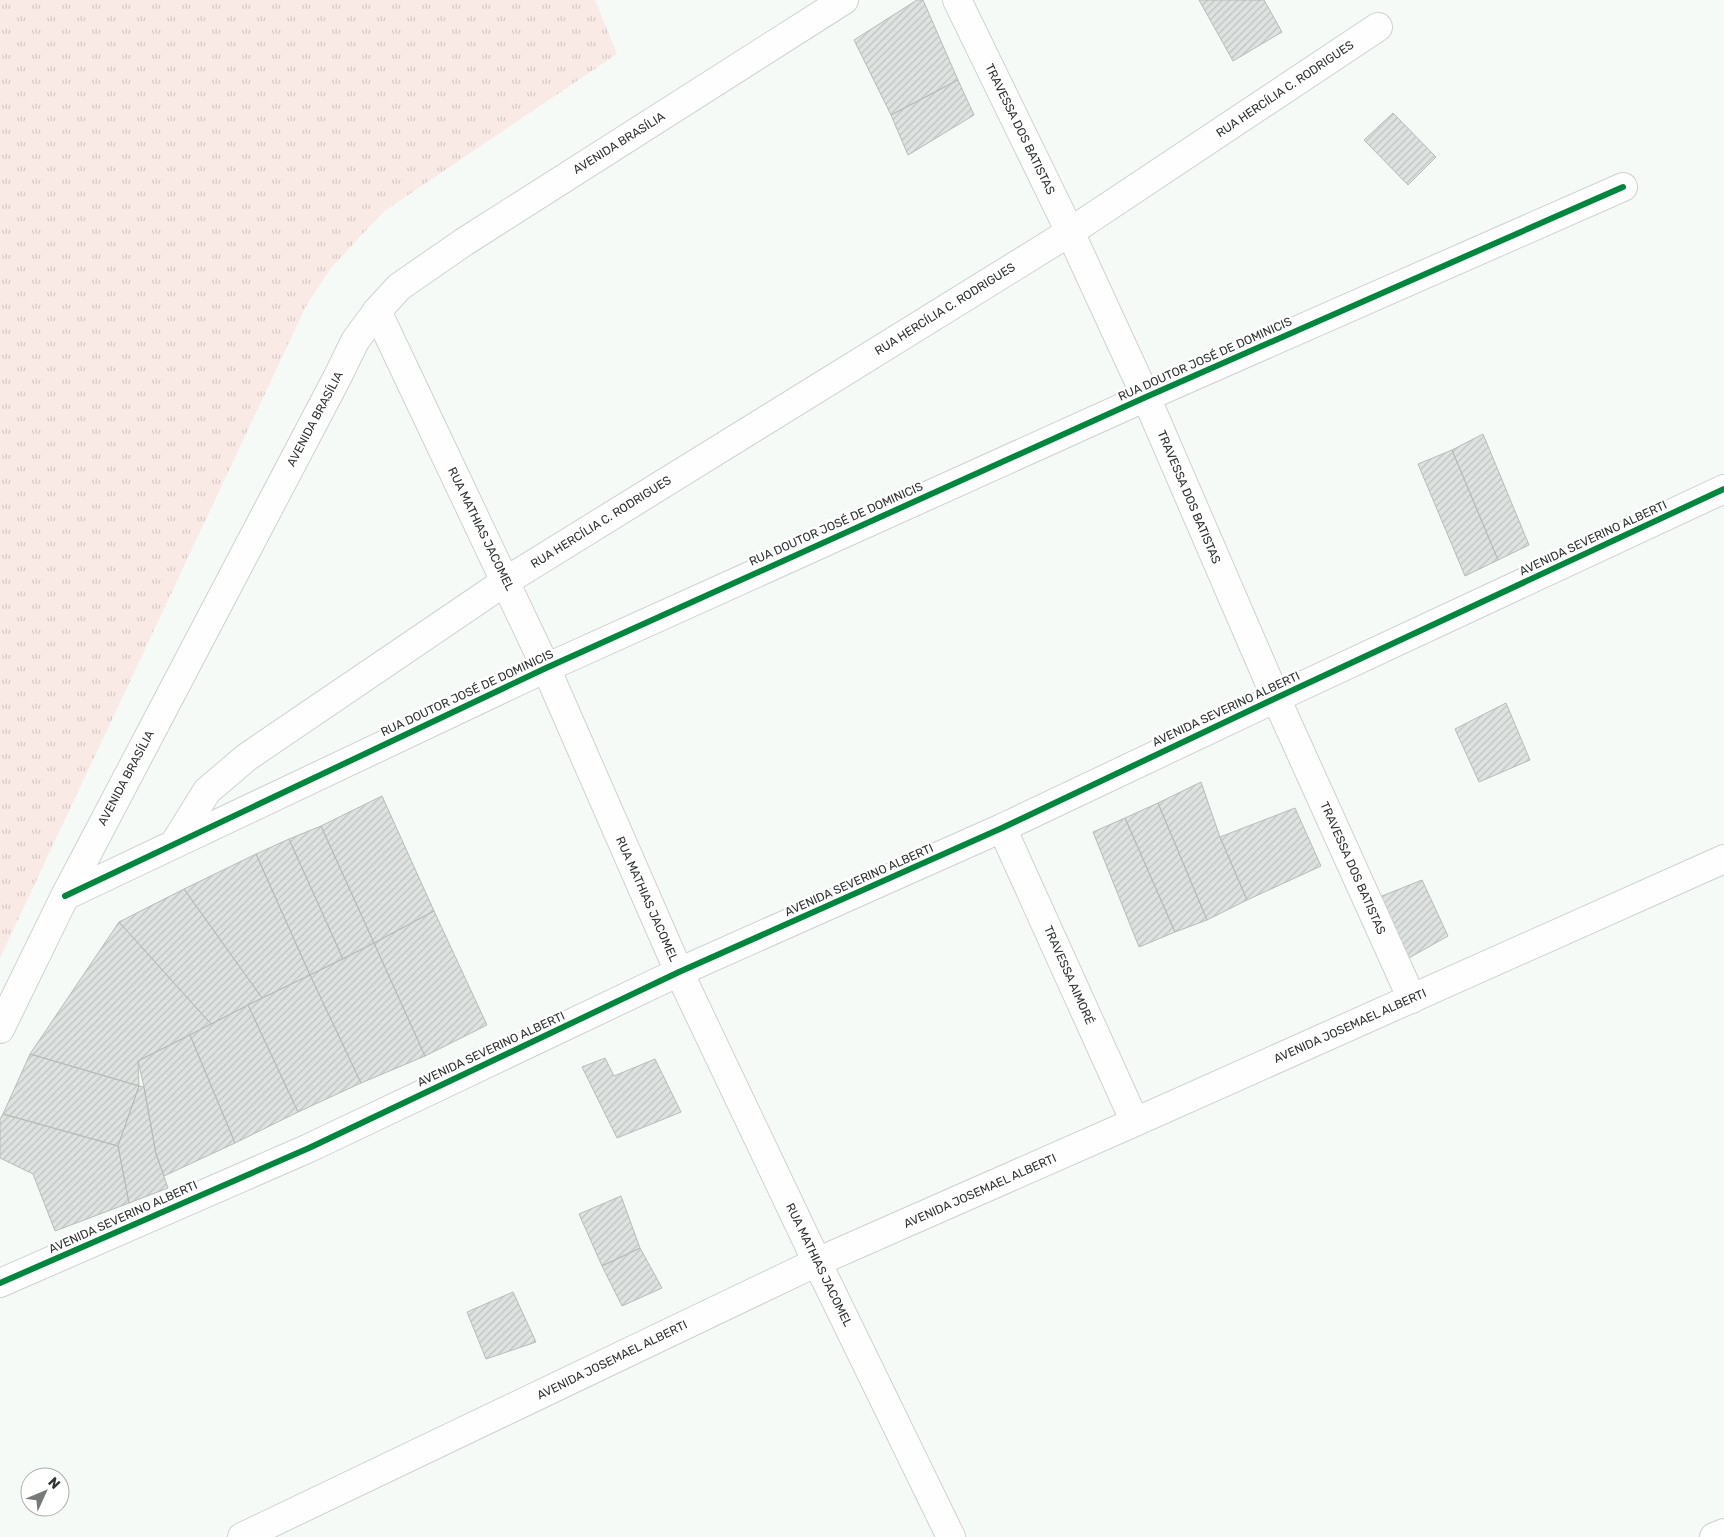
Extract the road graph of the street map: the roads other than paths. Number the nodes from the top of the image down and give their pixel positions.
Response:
1 (844, 0) edge
2 (957, 0) edge
3 (1378, 27) dead end
4 (1623, 187) dead end
5 (1070, 232) junction
6 (377, 311) junction
7 (1146, 397) junction
8 (1724, 489) edge
9 (506, 581) junction
10 (546, 668) junction
11 (1276, 698) junction
12 (1002, 828) junction
13 (174, 844) junction
14 (1724, 859) edge
15 (65, 896) junction
16 (680, 972) junction
17 (1412, 999) junction
18 (0, 1030) edge
19 (1135, 1122) junction
20 (817, 1262) junction
21 (0, 1283) edge
22 (1724, 1533) edge
23 (242, 1537) edge
24 (951, 1537) edge
25 (1714, 1537) edge

1 - 6 street, AVENIDA BRASÍLIA
2 - 5 street, TRAVESSA DOS BATISTAS
3 - 5 street, RUA HERCÍLIA C. RODRIGUES
4 - 7 street, RUA DOUTOR JOSÉ DE DOMINICIS
5 - 7 street, TRAVESSA DOS BATISTAS
5 - 9 street, RUA HERCÍLIA C. RODRIGUES
6 - 9 street, RUA MATHIAS JACOMEL
6 - 15 street, AVENIDA BRASÍLIA
7 - 10 street, RUA DOUTOR JOSÉ DE DOMINICIS
7 - 11 street, TRAVESSA DOS BATISTAS
8 - 11 street, AVENIDA SEVERINO ALBERTI
9 - 10 street, RUA MATHIAS JACOMEL
9 - 13 street, RUA HERCÍLIA C. RODRIGUES
10 - 13 street, RUA DOUTOR JOSÉ DE DOMINICIS
10 - 16 street, RUA MATHIAS JACOMEL
11 - 12 street, AVENIDA SEVERINO ALBERTI
11 - 17 street, TRAVESSA DOS BATISTAS
12 - 16 street, AVENIDA SEVERINO ALBERTI
12 - 19 street, TRAVESSA AIMORÉ
13 - 15 street, RUA DOUTOR JOSÉ DE DOMINICIS
14 - 17 street, AVENIDA JOSEMAEL ALBERTI
15 - 18 street, AVENIDA BRASÍLIA
16 - 20 street, RUA MATHIAS JACOMEL
16 - 21 street, AVENIDA SEVERINO ALBERTI
17 - 19 street, AVENIDA JOSEMAEL ALBERTI
19 - 20 street, AVENIDA JOSEMAEL ALBERTI
20 - 23 street, AVENIDA JOSEMAEL ALBERTI
20 - 24 street, RUA MATHIAS JACOMEL
22 - 25 street

